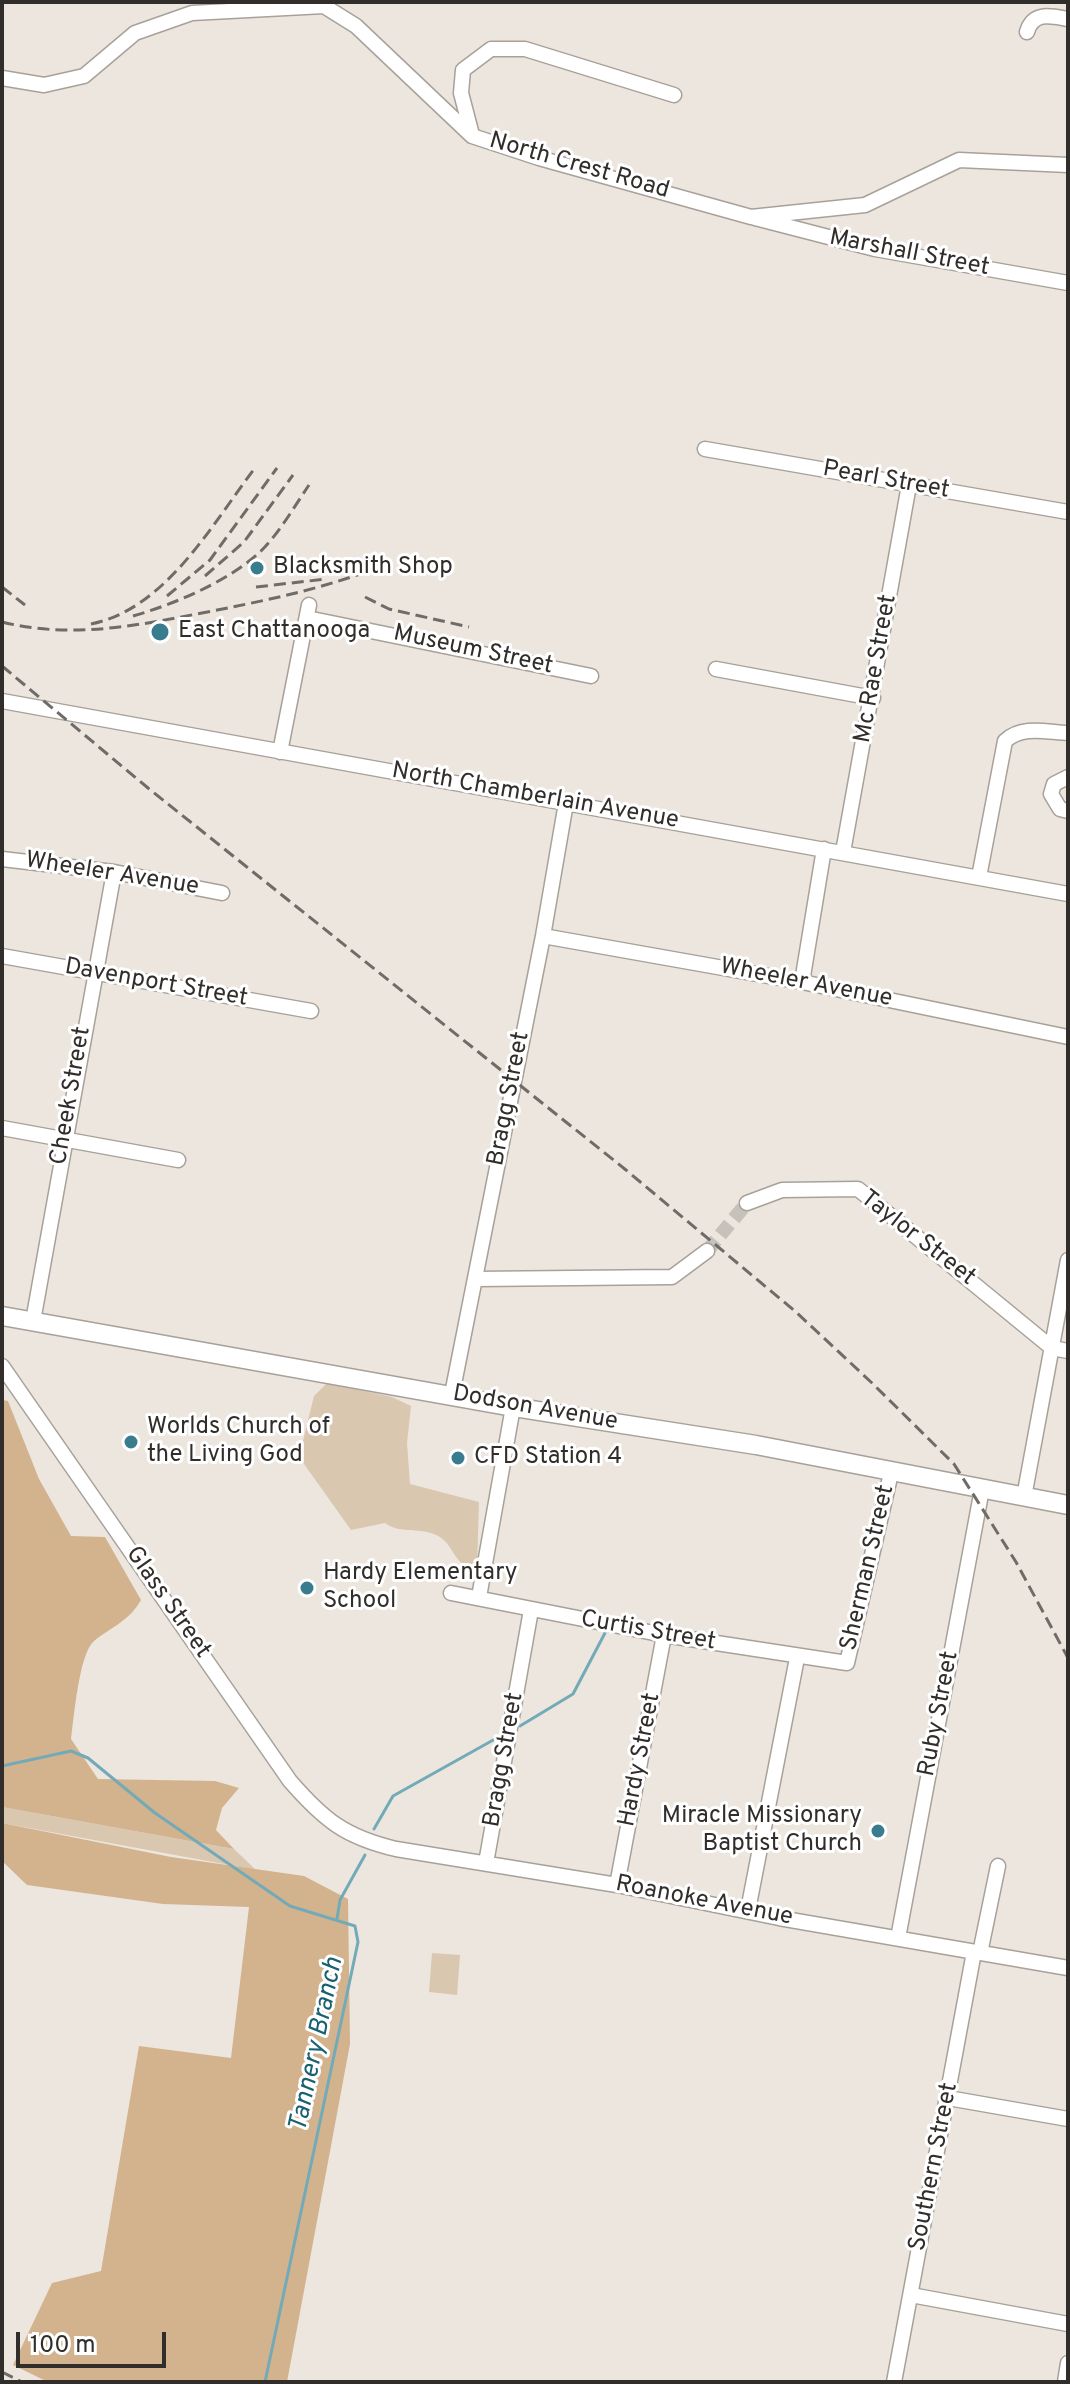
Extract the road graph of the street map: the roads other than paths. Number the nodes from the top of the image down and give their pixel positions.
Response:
1 (323, 4) edge
2 (1068, 19) edge
3 (1027, 32) dead end
4 (2, 78) edge
5 (674, 95) dead end
6 (472, 136) junction
7 (1068, 165) edge
8 (751, 217) junction
9 (1068, 283) edge
10 (705, 449) dead end
11 (909, 485) junction
12 (1068, 512) edge
13 (716, 669) dead end
14 (591, 676) dead end
15 (873, 698) junction
16 (2, 701) edge
17 (1068, 733) edge
18 (280, 752) junction
19 (1068, 777) edge
20 (566, 803) junction
21 (1068, 811) edge
22 (824, 849) junction
23 (843, 852) junction
24 (2, 859) edge
25 (114, 872) junction
26 (979, 877) junction
27 (222, 893) dead end
28 (1068, 894) edge
29 (543, 936) junction
30 (2, 956) edge
31 (94, 973) junction
32 (802, 982) junction
33 (311, 1011) dead end
34 (1068, 1037) edge
35 (2, 1128) edge
36 (65, 1139) junction
37 (178, 1160) dead end
38 (747, 1203) tunnel mouth
39 (707, 1251) tunnel mouth
40 (1068, 1260) edge
41 (476, 1279) junction
42 (2, 1316) edge
43 (33, 1321) junction
44 (1052, 1348) junction
45 (1068, 1351) edge
46 (2, 1366) edge
47 (452, 1394) junction
48 (513, 1407) junction
49 (891, 1473) junction
50 (982, 1489) junction
51 (1024, 1497) junction
52 (1068, 1505) edge
53 (451, 1593) dead end
54 (479, 1597) junction
55 (531, 1610) junction
56 (664, 1635) junction
57 (797, 1658) junction
58 (847, 1663) joint
59 (342, 1831) joint
60 (486, 1863) junction
61 (998, 1866) dead end
62 (617, 1885) junction
63 (748, 1910) junction
64 (898, 1938) junction
65 (977, 1952) junction
66 (1068, 1968) edge
67 (948, 2098) junction
68 (1068, 2119) edge
69 (911, 2295) junction
70 (1068, 2324) edge
71 (1068, 2363) edge
72 (894, 2382) edge
73 (1065, 2382) edge

1 - 4 street, North Crest Road
1 - 6 street, North Crest Road
2 - 3 street
5 - 6 street
6 - 8 street, North Crest Road
7 - 8 street, North Crest Road
8 - 9 street, Marshall Street
10 - 11 street, Pearl Street
11 - 12 street, Pearl Street
11 - 15 street, Mc Rae Street
13 - 15 street
14 - 18 street, Museum Street
15 - 23 street, Mc Rae Street
16 - 18 street, North Chamberlain Avenue
17 - 26 street
18 - 20 street, North Chamberlain Avenue
19 - 21 street
20 - 22 street, North Chamberlain Avenue
20 - 29 street, Bragg Street
22 - 23 street, North Chamberlain Avenue
22 - 32 street
23 - 26 street, North Chamberlain Avenue
24 - 25 street, Wheeler Avenue
25 - 27 street, Wheeler Avenue
25 - 31 street, Cheek Street
26 - 28 street, North Chamberlain Avenue
29 - 32 street, Wheeler Avenue
29 - 41 street, Bragg Street
30 - 31 street, Davenport Street
31 - 33 street, Davenport Street
31 - 36 street, Cheek Street
32 - 34 street, Wheeler Avenue
35 - 36 street
36 - 37 street
36 - 43 street, Cheek Street
38 - 44 street, Taylor Street
39 - 41 street
40 - 44 street
41 - 47 street, Bragg Street
42 - 43 main road, Dodson Avenue
43 - 47 main road, Dodson Avenue
44 - 45 street, Taylor Street
44 - 51 street
46 - 59 street, Glass Street
47 - 48 main road, Dodson Avenue
48 - 49 main road, Dodson Avenue
48 - 54 street
49 - 50 main road, Dodson Avenue
49 - 58 street, Sherman Street
50 - 51 main road, Dodson Avenue
50 - 64 street, Ruby Street
51 - 52 main road, Dodson Avenue
53 - 54 street, Curtis Street
54 - 55 street, Curtis Street
55 - 56 street, Curtis Street
55 - 60 street, Bragg Street
56 - 57 street, Curtis Street
56 - 62 street, Hardy Street
57 - 58 street, Curtis Street
57 - 63 street
59 - 60 street, Roanoke Avenue
60 - 62 street, Roanoke Avenue
61 - 65 street, Southern Street
62 - 63 street, Roanoke Avenue
63 - 64 street, Roanoke Avenue
64 - 65 street, Roanoke Avenue
65 - 66 street, Roanoke Avenue
65 - 67 street, Southern Street
67 - 68 street
67 - 69 street, Southern Street
69 - 70 street
69 - 72 street, Southern Street
71 - 73 street

